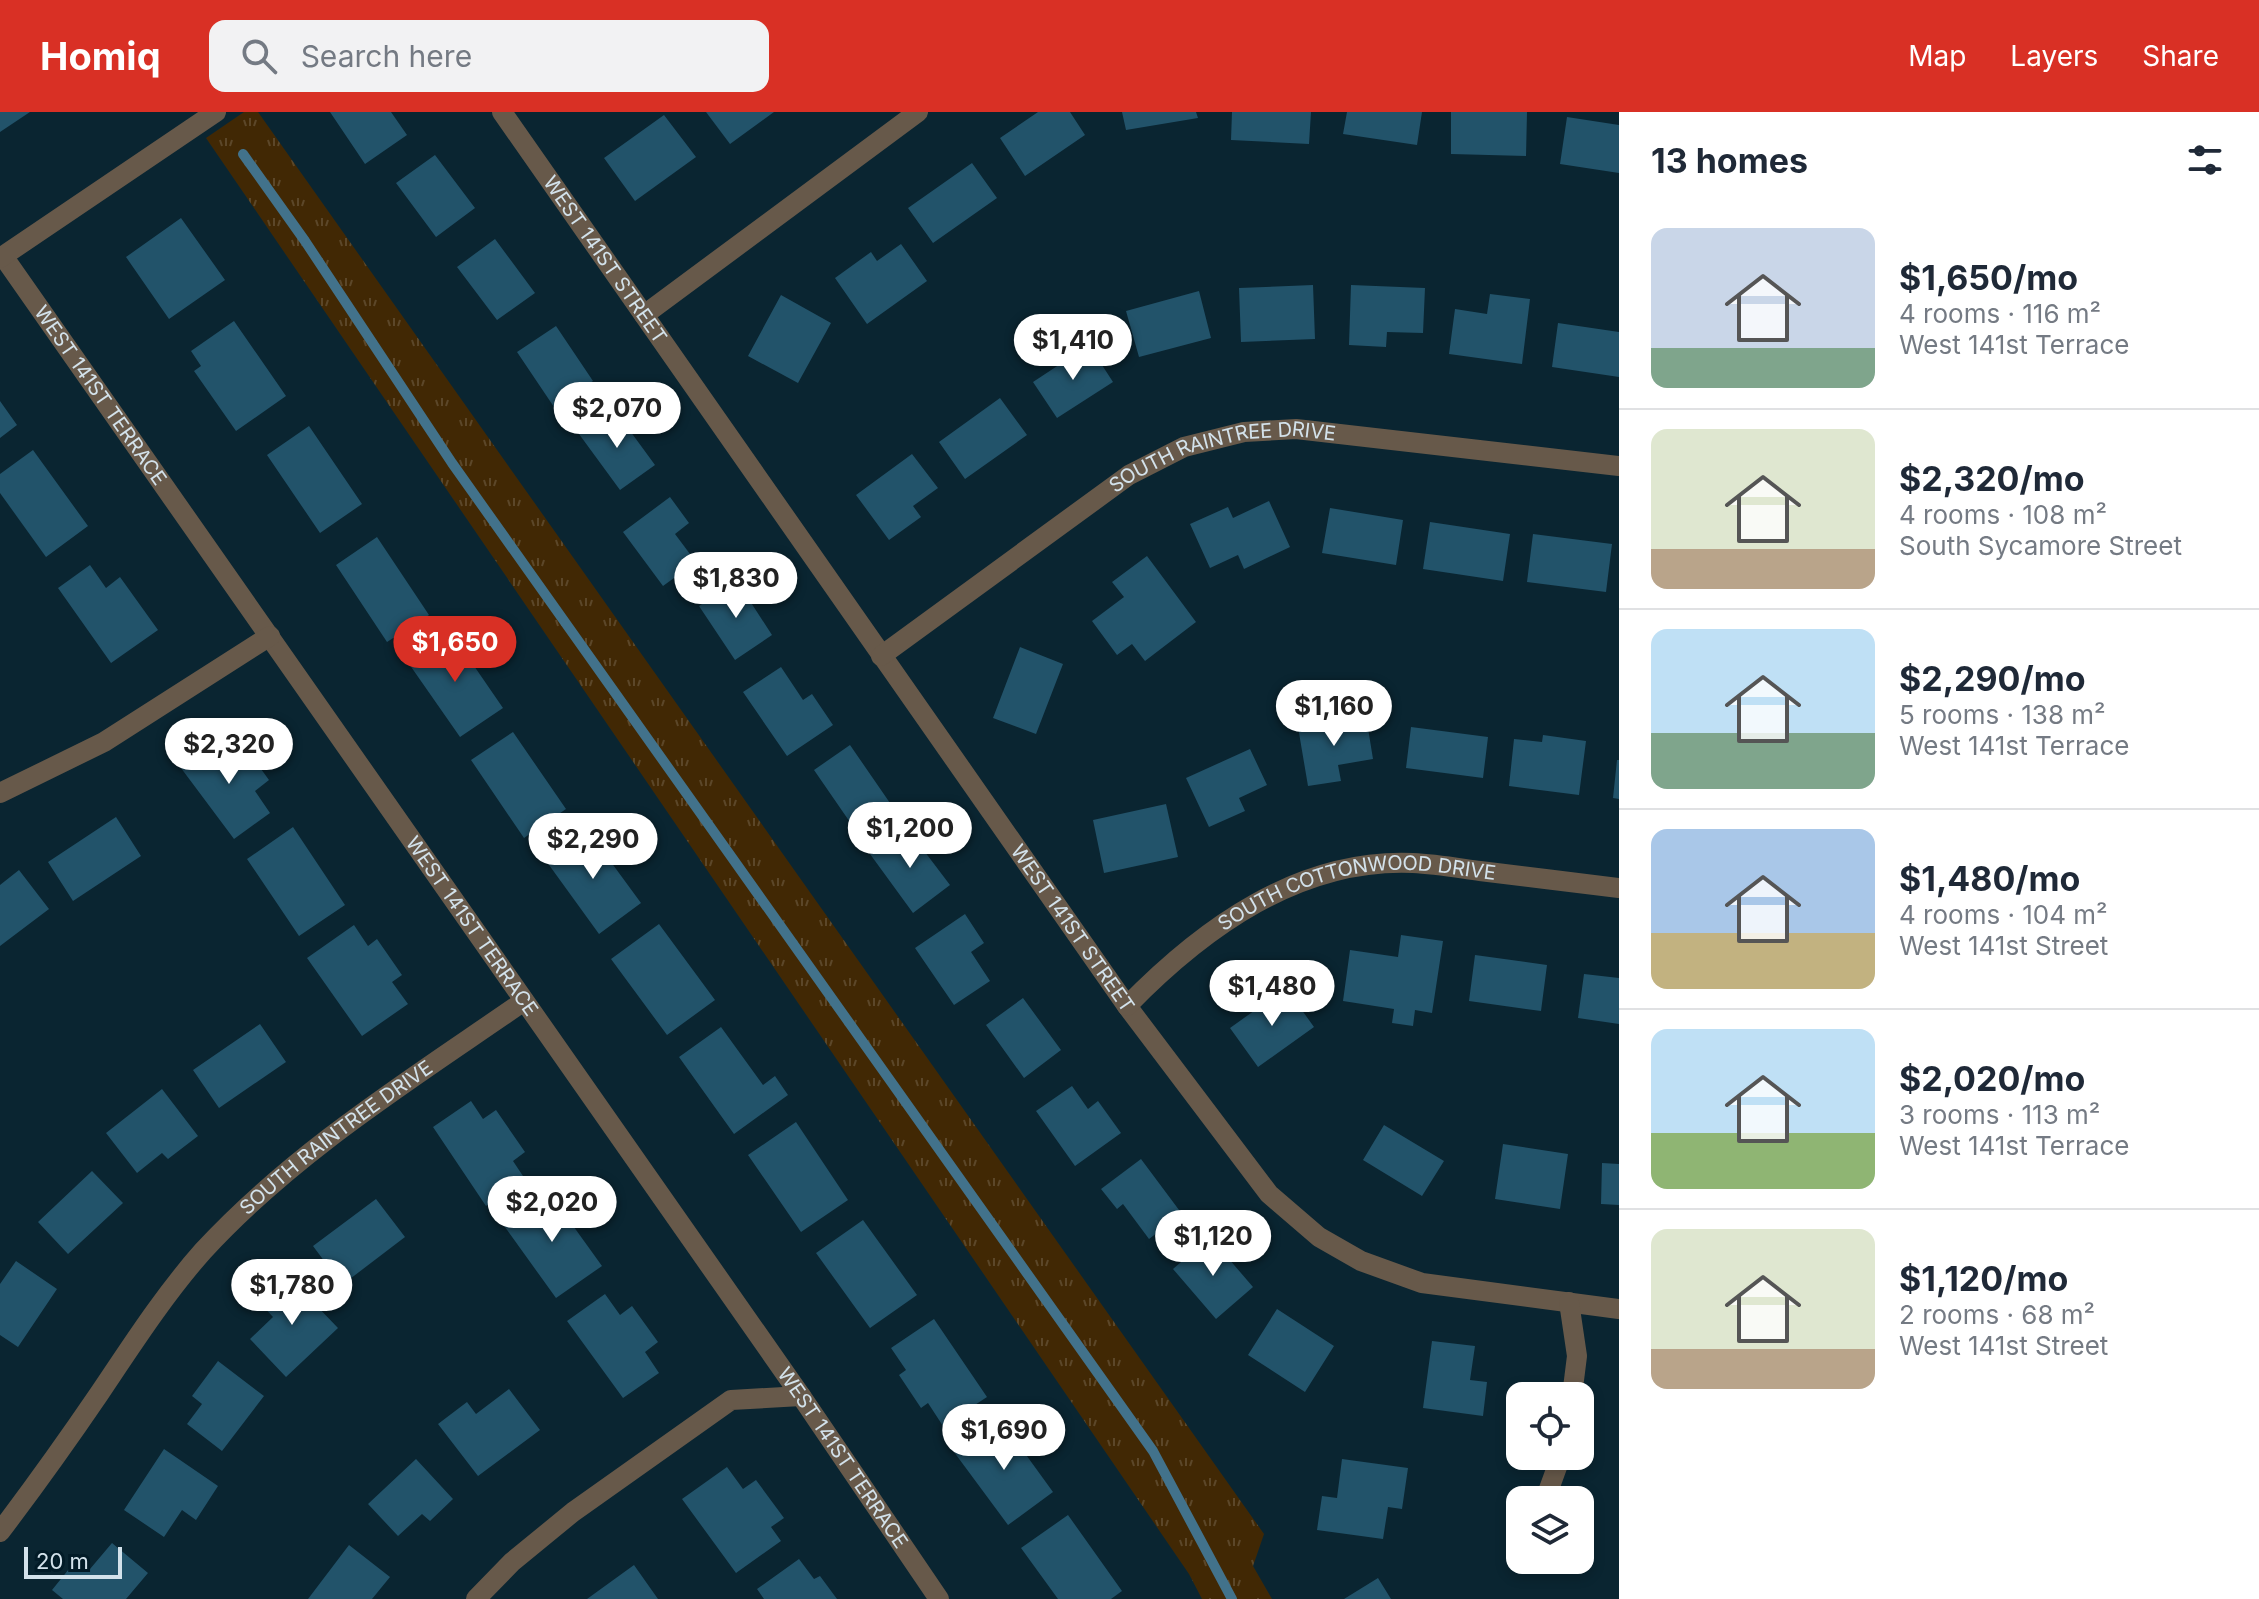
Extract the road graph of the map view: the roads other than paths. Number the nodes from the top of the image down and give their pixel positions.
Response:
1 (216, 112) edge
2 (502, 112) edge
3 (918, 112) edge
4 (2, 257) edge
5 (644, 315) junction
6 (1619, 466) edge
7 (270, 636) junction
8 (881, 656) junction
9 (0, 793) edge
10 (1619, 888) edge
11 (524, 1001) junction
12 (1127, 1006) junction
13 (1569, 1302) junction
14 (1619, 1309) edge
15 (1574, 1382) edge
16 (801, 1396) junction
17 (0, 1532) edge
18 (476, 1599) edge
19 (939, 1599) edge

1 - 4 street
2 - 5 street, WEST 141ST STREET
3 - 5 street
4 - 7 street, WEST 141ST TERRACE
5 - 8 street, WEST 141ST STREET
6 - 8 street, SOUTH RAINTREE DRIVE
7 - 9 street
7 - 11 street, WEST 141ST TERRACE
8 - 12 street, WEST 141ST STREET
10 - 12 street, SOUTH COTTONWOOD DRIVE
11 - 16 street, WEST 141ST TERRACE
11 - 17 street, SOUTH RAINTREE DRIVE
12 - 13 street, WEST 141ST STREET
13 - 14 street, WEST 141ST STREET
13 - 15 street
16 - 18 street
16 - 19 street, WEST 141ST TERRACE

